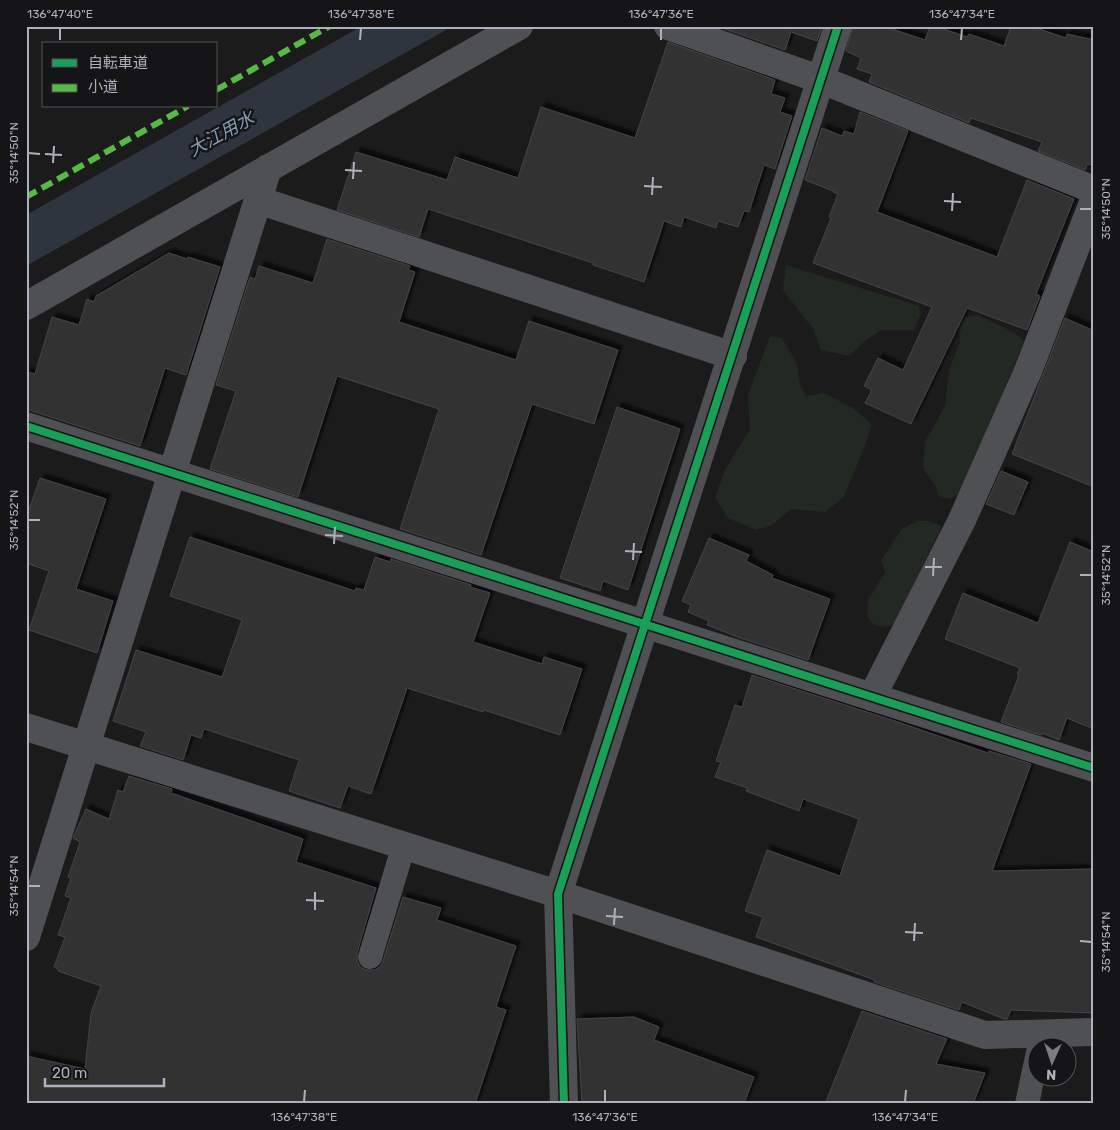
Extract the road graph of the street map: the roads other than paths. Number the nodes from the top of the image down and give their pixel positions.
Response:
1 (519, 26) edge
2 (668, 26) edge
3 (838, 26) edge
4 (822, 80) junction
5 (268, 168) junction
6 (1094, 190) edge
7 (258, 200) junction
8 (1094, 200) edge
9 (26, 306) edge
10 (733, 356) junction
11 (26, 426) edge
12 (172, 473) junction
13 (646, 625) junction
14 (872, 697) junction
15 (26, 727) edge
16 (87, 746) junction
17 (1094, 768) edge
18 (404, 845) junction
19 (558, 894) junction
20 (26, 938) edge
21 (370, 957) dead end
22 (1094, 1032) edge
23 (1066, 1038) edge
24 (1028, 1042) edge
25 (1030, 1088) edge
26 (564, 1104) edge
27 (1027, 1104) edge

1 - 5 street
2 - 4 street
3 - 4 street
4 - 6 street
4 - 10 street
5 - 7 street
5 - 9 street
7 - 10 street
7 - 12 street
8 - 14 street
10 - 13 street
11 - 12 street
12 - 13 street
12 - 16 street
13 - 14 street
13 - 19 street
14 - 17 street
15 - 16 street
16 - 18 street
16 - 20 street
18 - 19 street
18 - 21 lane
19 - 24 street
19 - 26 street
22 - 23 street
25 - 27 lane

